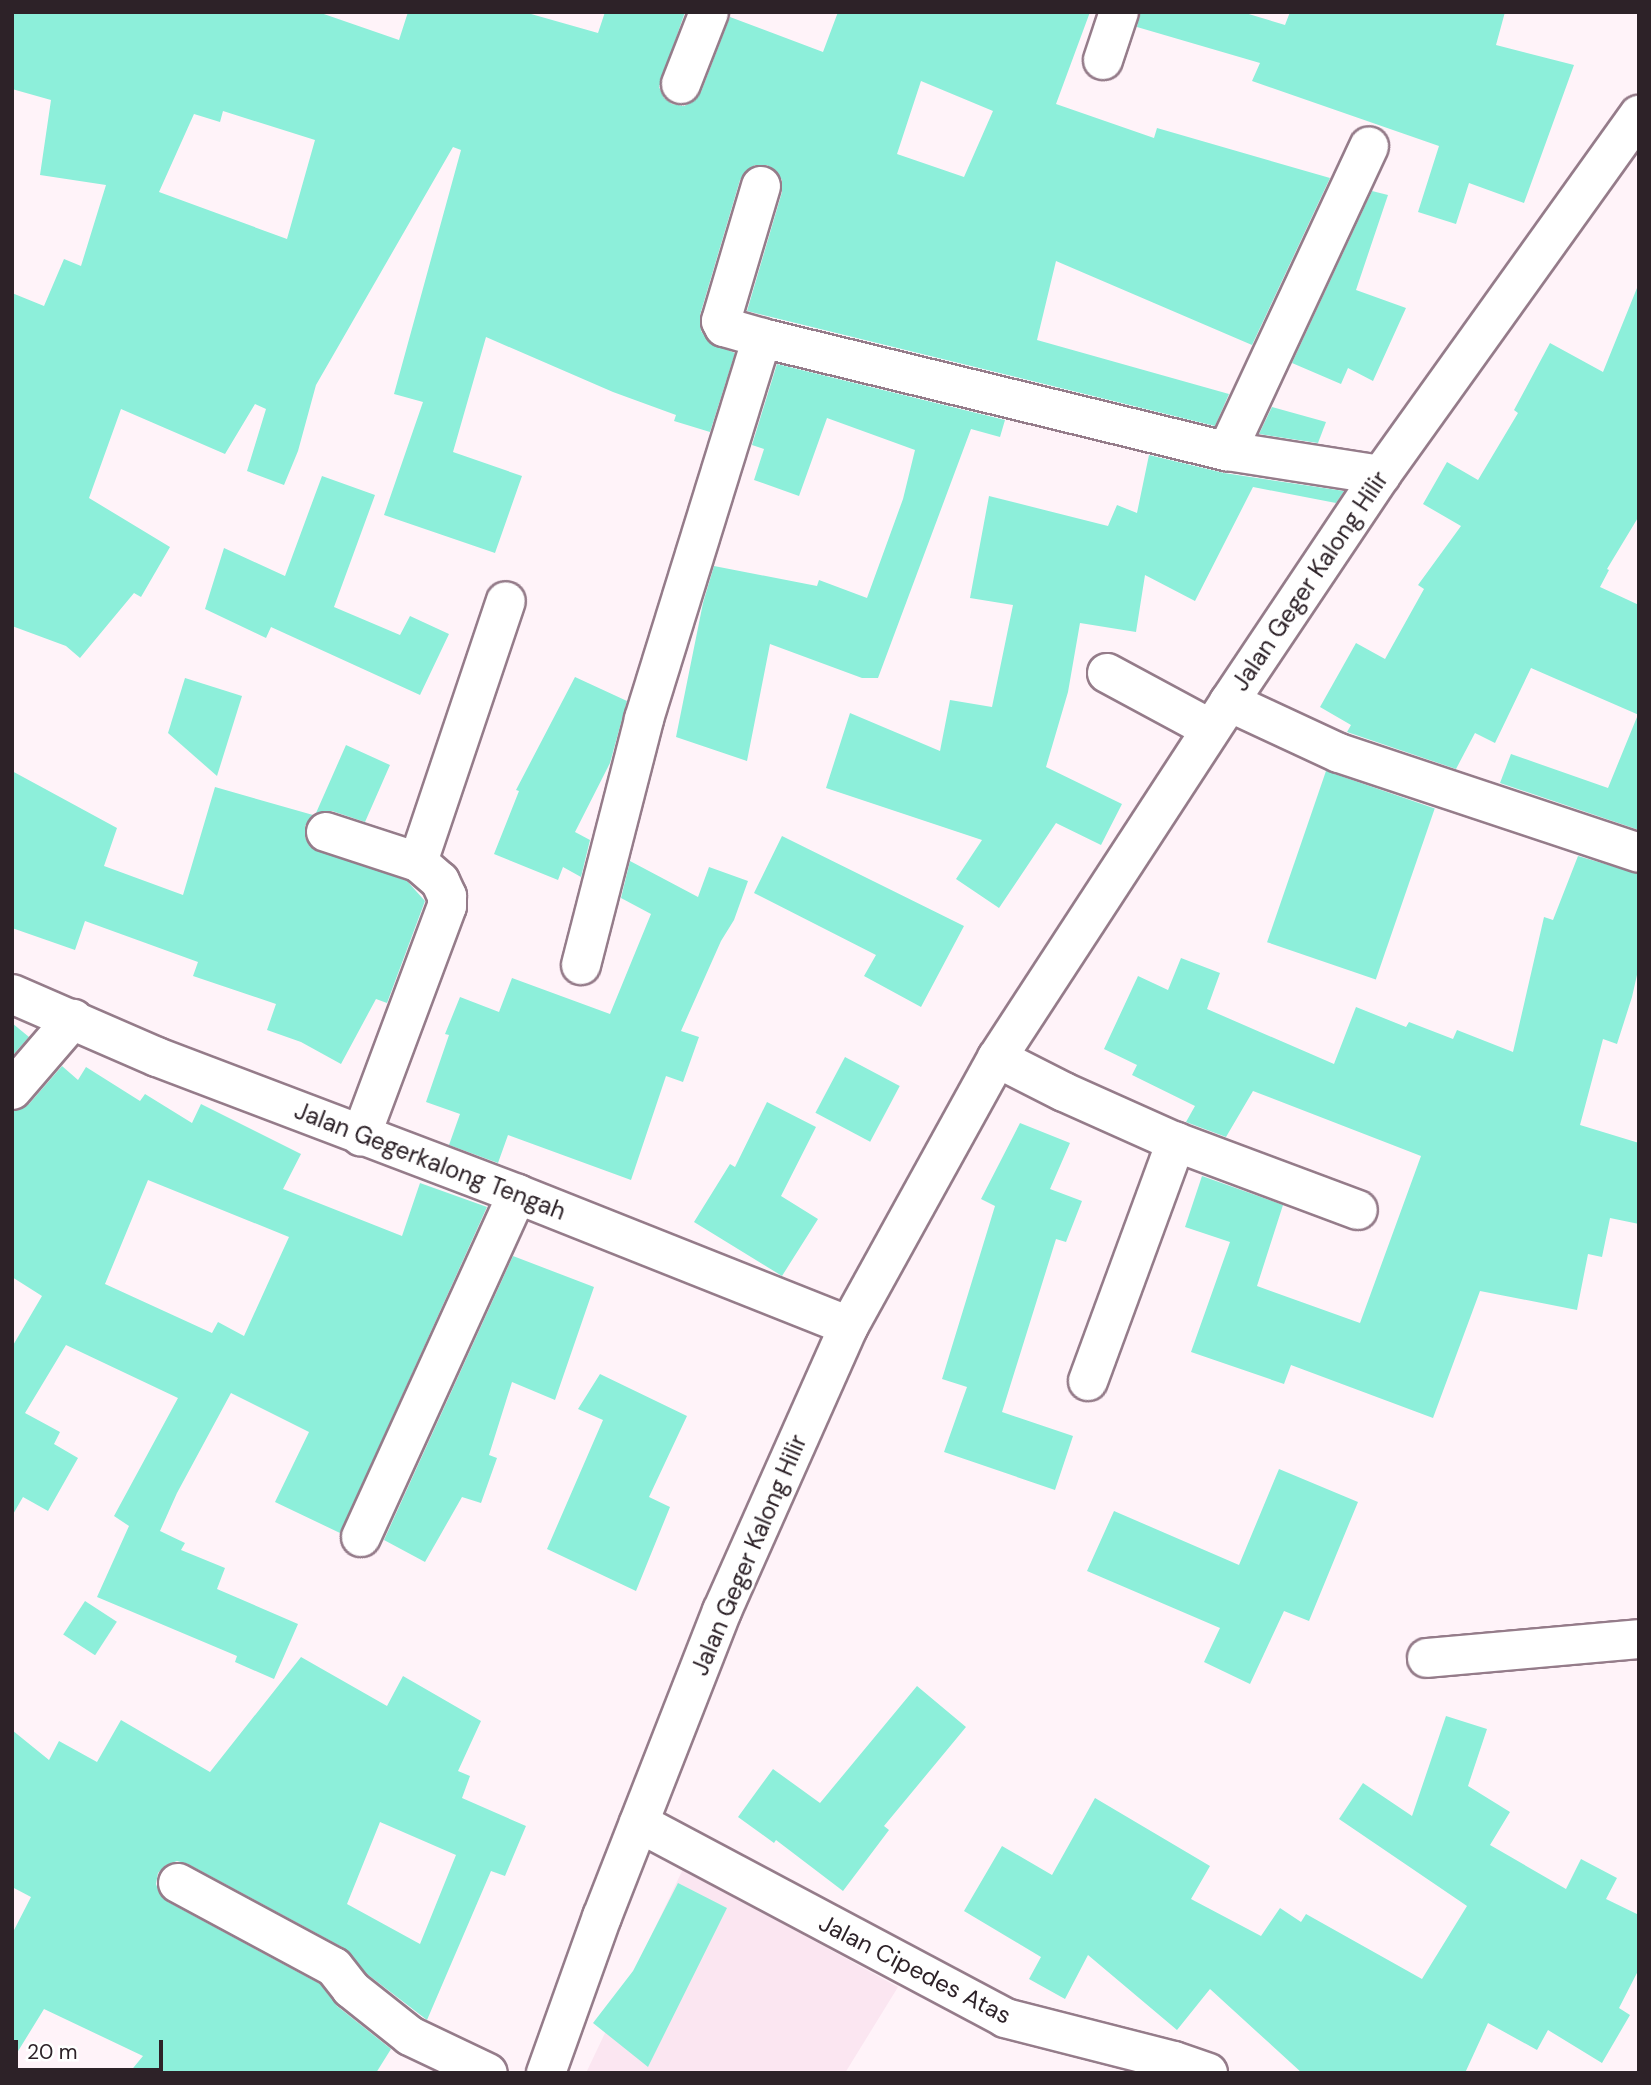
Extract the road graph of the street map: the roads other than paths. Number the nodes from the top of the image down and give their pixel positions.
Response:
1 (709, 12) edge
2 (1119, 12) edge
3 (1103, 60) dead end
4 (681, 84) dead end
5 (1639, 115) edge
6 (1369, 146) dead end
7 (761, 186) dead end
8 (762, 338) junction
9 (1227, 451) junction
10 (1381, 475) junction
11 (506, 601) dead end
12 (1107, 673) dead end
13 (1220, 715) junction
14 (326, 832) dead end
15 (1639, 853) edge
16 (418, 862) junction
17 (581, 965) dead end
18 (12, 994) edge
19 (73, 1019) junction
20 (997, 1058) junction
21 (12, 1090) edge
22 (361, 1136) junction
23 (1176, 1142) junction
24 (517, 1194) junction
25 (1357, 1210) dead end
26 (849, 1326) junction
27 (1088, 1381) dead end
28 (361, 1537) dead end
29 (1639, 1639) edge
30 (1427, 1658) dead end
31 (639, 1823) junction
32 (178, 1883) dead end
33 (488, 2073) edge
34 (545, 2073) edge
35 (1208, 2073) edge

1 - 4 street
2 - 3 street
5 - 10 street, Jalan Geger Kalong Hilir
6 - 9 street
7 - 8 street
8 - 9 street
8 - 17 street
9 - 10 street
10 - 13 street, Jalan Geger Kalong Hilir
11 - 16 street
12 - 13 street
13 - 15 street
13 - 20 street, Jalan Geger Kalong Hilir
14 - 16 street
16 - 22 street
18 - 19 street, Jalan Gegerkalong Tengah
19 - 21 street
19 - 22 street, Jalan Gegerkalong Tengah
20 - 23 street
20 - 26 street, Jalan Geger Kalong Hilir
22 - 24 street, Jalan Gegerkalong Tengah
23 - 25 street
23 - 27 street
24 - 26 street, Jalan Gegerkalong Tengah
24 - 28 street
26 - 31 street, Jalan Geger Kalong Hilir
29 - 30 street
31 - 34 street, Jalan Geger Kalong Hilir
31 - 35 street, Jalan Cipedes Atas
32 - 33 street

